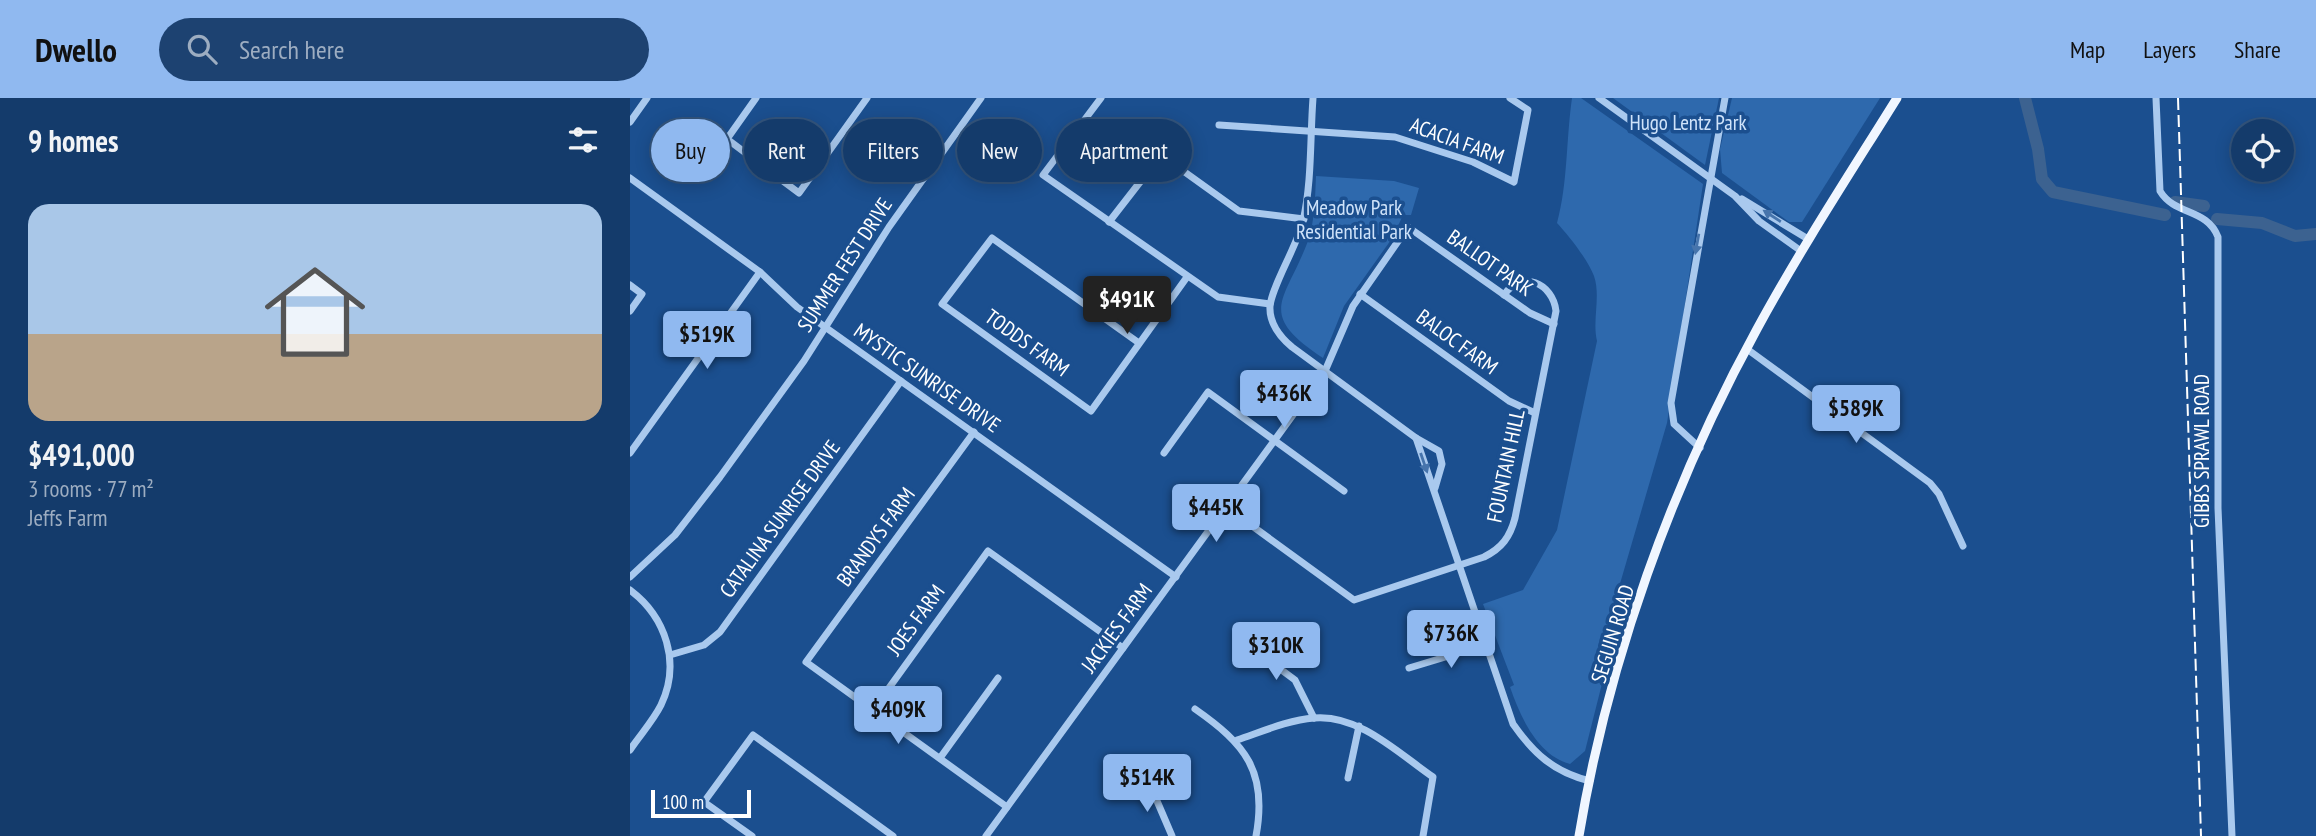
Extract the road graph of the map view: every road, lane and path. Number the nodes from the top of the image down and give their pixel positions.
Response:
1 (648, 98) edge
2 (757, 98) edge
3 (867, 98) edge
4 (981, 98) edge
5 (1101, 98) edge
6 (1313, 98) edge
7 (1510, 98) edge
8 (1599, 98) edge
9 (1725, 98) edge
10 (1897, 98) edge
11 (2156, 98) edge
12 (630, 122) edge
13 (1219, 125) dead end
14 (1311, 130) junction
15 (1709, 177) junction
16 (630, 178) edge
17 (1735, 196) junction
18 (1304, 219) junction
19 (1109, 222) junction
20 (1408, 227) joint
21 (1808, 239) junction
22 (1801, 251) junction
23 (760, 272) junction
24 (1187, 277) junction
25 (630, 285) edge
26 (1360, 294) junction
27 (1504, 295) junction
28 (1270, 304) junction
29 (630, 311) edge
30 (1554, 324) junction
31 (825, 328) junction
32 (1139, 343) junction
33 (1747, 349) junction
34 (1325, 371) junction
35 (901, 381) junction
36 (1535, 413) junction
37 (974, 432) junction
38 (1416, 438) junction
39 (1275, 440) junction
40 (1700, 448) junction
41 (630, 453) edge
42 (1164, 453) dead end
43 (1435, 488) junction
44 (1344, 491) dead end
45 (1226, 507) junction
46 (1963, 546) dead end
47 (1459, 565) junction
48 (630, 577) edge
49 (1175, 577) junction
50 (630, 590) edge
51 (1244, 642) dead end
52 (1485, 645) junction
53 (1123, 648) junction
54 (670, 655) junction
55 (1409, 668) dead end
56 (998, 678) dead end
57 (1195, 709) dead end
58 (873, 710) junction
59 (1314, 718) junction
60 (1359, 726) junction
61 (1237, 740) junction
62 (630, 750) edge
63 (940, 758) junction
64 (1348, 778) dead end
65 (1143, 779) dead end
66 (1590, 781) junction
67 (1007, 807) junction
68 (752, 836) edge
69 (893, 836) edge
70 (986, 836) edge
71 (1172, 836) edge
72 (1256, 836) edge
73 (1423, 836) edge
74 (1579, 836) edge
75 (2232, 836) edge

1 - 12 street
2 - 3 street
4 - 31 street, SUMMER FEST DRIVE
5 - 19 street
6 - 14 street
7 - 14 street, ACACIA FARM
8 - 15 street
9 - 15 street
10 - 21 main road, SEGUIN ROAD
11 - 75 street, GIBBS SPRAWL ROAD
13 - 14 street, ACACIA FARM
14 - 18 street
15 - 17 street
15 -> 40 street
16 - 23 street, MYSTIC SUNRISE DRIVE
21 -> 17 street
17 - 22 street
18 - 19 street
18 - 28 street
19 - 24 street
20 - 26 street, JACKIES FARM
20 - 27 street, BALLOT PARK
21 - 22 main road, SEGUIN ROAD
22 - 33 main road, SEGUIN ROAD
23 - 31 street, MYSTIC SUNRISE DRIVE
23 - 41 street
24 - 28 street
24 - 32 street
25 - 29 street
26 - 34 street, JACKIES FARM
26 - 36 street, BALOC FARM
27 - 30 street, BALLOT PARK
27 - 30 street, FOUNTAIN HILL
28 - 34 street
30 - 36 street, FOUNTAIN HILL
31 - 35 street, MYSTIC SUNRISE DRIVE
31 - 48 street, SUMMER FEST DRIVE
32 - 32 street, TODDS FARM
33 - 40 main road, SEGUIN ROAD
33 - 46 street
34 - 38 street
34 - 39 street, JACKIES FARM
35 - 37 street, MYSTIC SUNRISE DRIVE
35 - 54 street, CATALINA SUNRISE DRIVE
36 - 47 street, FOUNTAIN HILL
37 - 49 street, MYSTIC SUNRISE DRIVE
37 - 58 street, BRANDYS FARM
38 -> 43 street
38 - 43 street
39 - 42 street
39 - 44 street
39 - 45 street, JACKIES FARM
40 - 66 main road, SEGUIN ROAD
43 - 47 street
45 - 47 street, FOUNTAIN HILL
45 - 49 street, JACKIES FARM
47 - 52 street
49 - 53 street, JACKIES FARM
50 - 54 street
51 - 59 street
52 - 55 street
52 - 66 street
53 - 58 street, JOES FARM
53 - 67 street, JACKIES FARM
54 - 62 street
56 - 63 street
57 - 61 street
58 - 63 street
59 - 60 street
59 - 61 street
60 - 64 street
60 - 73 street
61 - 72 street
63 - 67 street
65 - 71 street
66 - 74 main road, SEGUIN ROAD
67 - 70 street, JACKIES FARM
68 - 69 street

